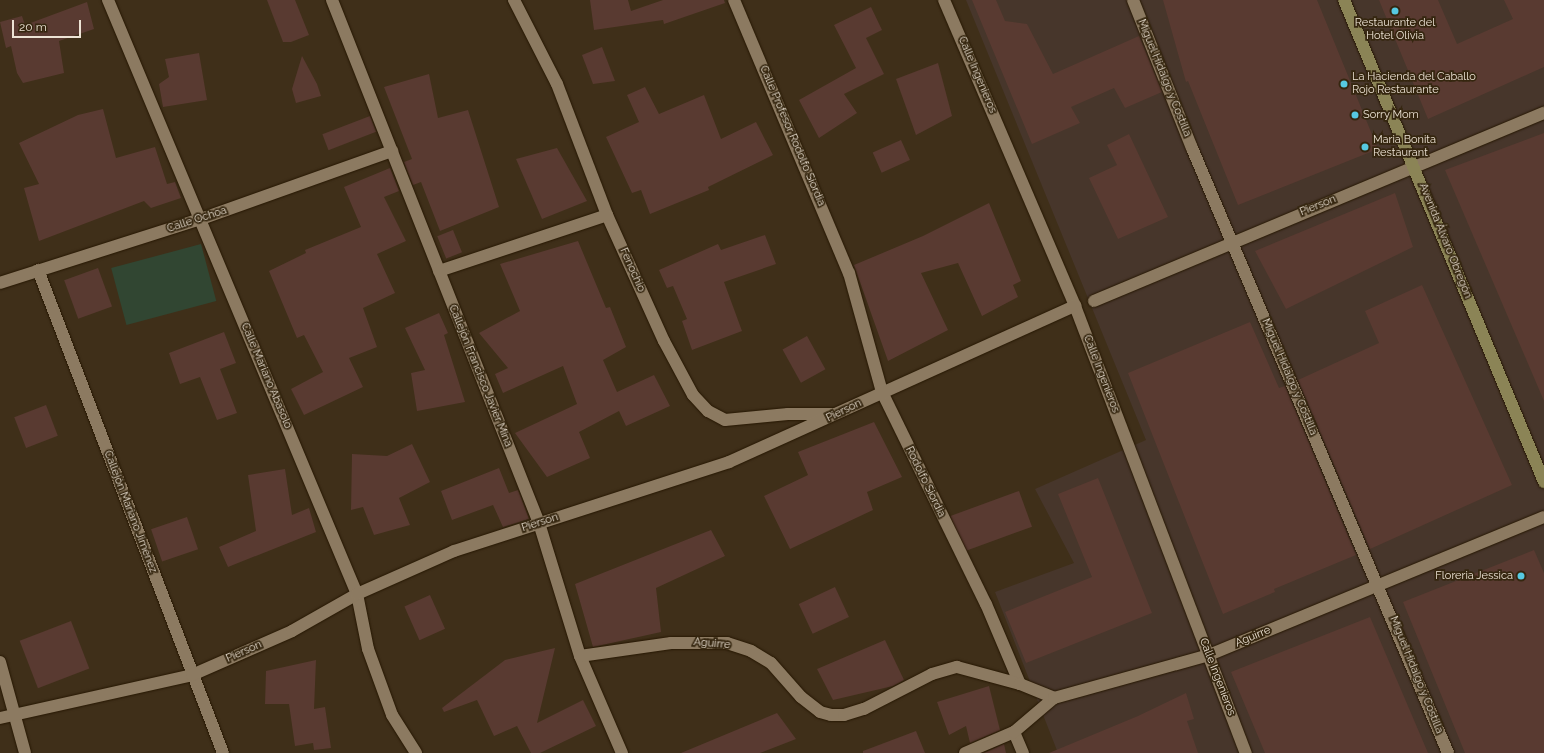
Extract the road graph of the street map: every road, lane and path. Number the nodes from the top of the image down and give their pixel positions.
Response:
1 (108, 0) edge
2 (332, 0) edge
3 (514, 0) edge
4 (734, 0) edge
5 (944, 0) edge
6 (1133, 0) edge
7 (1344, 0) edge
8 (1544, 113) edge
9 (392, 151) junction
10 (1414, 166) junction
11 (607, 214) junction
12 (201, 219) junction
13 (1231, 242) junction
14 (38, 270) junction
15 (439, 271) junction
16 (849, 273) joint
17 (0, 283) edge
18 (1094, 301) dead end
19 (1075, 306) junction
20 (882, 392) junction
21 (840, 414) junction
22 (1544, 482) edge
23 (1544, 517) edge
24 (539, 523) junction
25 (1378, 585) junction
26 (357, 594) junction
27 (1209, 655) junction
28 (580, 656) junction
29 (0, 662) edge
30 (192, 675) junction
31 (1020, 684) junction
32 (1054, 698) junction
33 (16, 713) junction
34 (0, 718) edge
35 (1014, 732) junction
36 (25, 753) edge
37 (223, 753) edge
38 (416, 753) edge
39 (622, 753) edge
40 (965, 753) edge
41 (1023, 753) edge
42 (1246, 753) edge
43 (1448, 753) edge

1 - 12 street, Calle Mariano Abasolo
2 - 9 street, Callejón Francisco Javier Mina
3 - 11 street, Fenochio
4 - 16 street, Calle Profesor Rodolfo Siordia
5 - 19 street, Calle Ingenieros
6 - 13 street, Miguel Hidalgo y Costilla
7 - 10 street, Avenida Álvaro Obregón
8 - 10 street, Pierson
9 - 12 street, Calle Ochoa
9 - 15 street, Callejón Francisco Javier Mina
10 - 13 street, Pierson
10 - 22 street, Avenida Álvaro Obregón
11 - 15 street
11 - 21 street, Fenochio
12 - 14 street, Calle Ochoa
12 - 26 street, Calle Mariano Abasolo
13 - 18 street, Pierson
13 - 25 street, Miguel Hidalgo y Costilla
14 - 17 street, Calle Ochoa
14 - 30 street, Callejón Mariano Jiménez
15 - 24 street, Callejón Francisco Javier Mina
16 - 20 street, Rodolfo Siordia
19 - 20 street, Pierson
19 - 27 street, Calle Ingenieros
20 - 21 street, Pierson
20 - 31 street, Rodolfo Siordia
21 - 24 street, Pierson
23 - 25 street, Aguirre
24 - 26 street, Pierson
24 - 28 street, Callejón Francisco Javier Mina
25 - 27 street, Aguirre
25 - 43 street, Miguel Hidalgo y Costilla
26 - 30 street, Pierson
26 - 38 street, Calle Mariano Abasolo
27 - 32 street, Aguirre
27 - 42 street, Calle Ingenieros
28 - 31 street, Aguirre
28 - 39 street, Callejón Francisco Javier Mina
29 - 33 street
30 - 33 street, Pierson
30 - 37 street, Callejón Mariano Jiménez
31 - 32 street
32 - 35 street, Aguirre
33 - 34 street, Pierson
33 - 36 street
35 - 40 street, Aguirre
35 - 41 street

